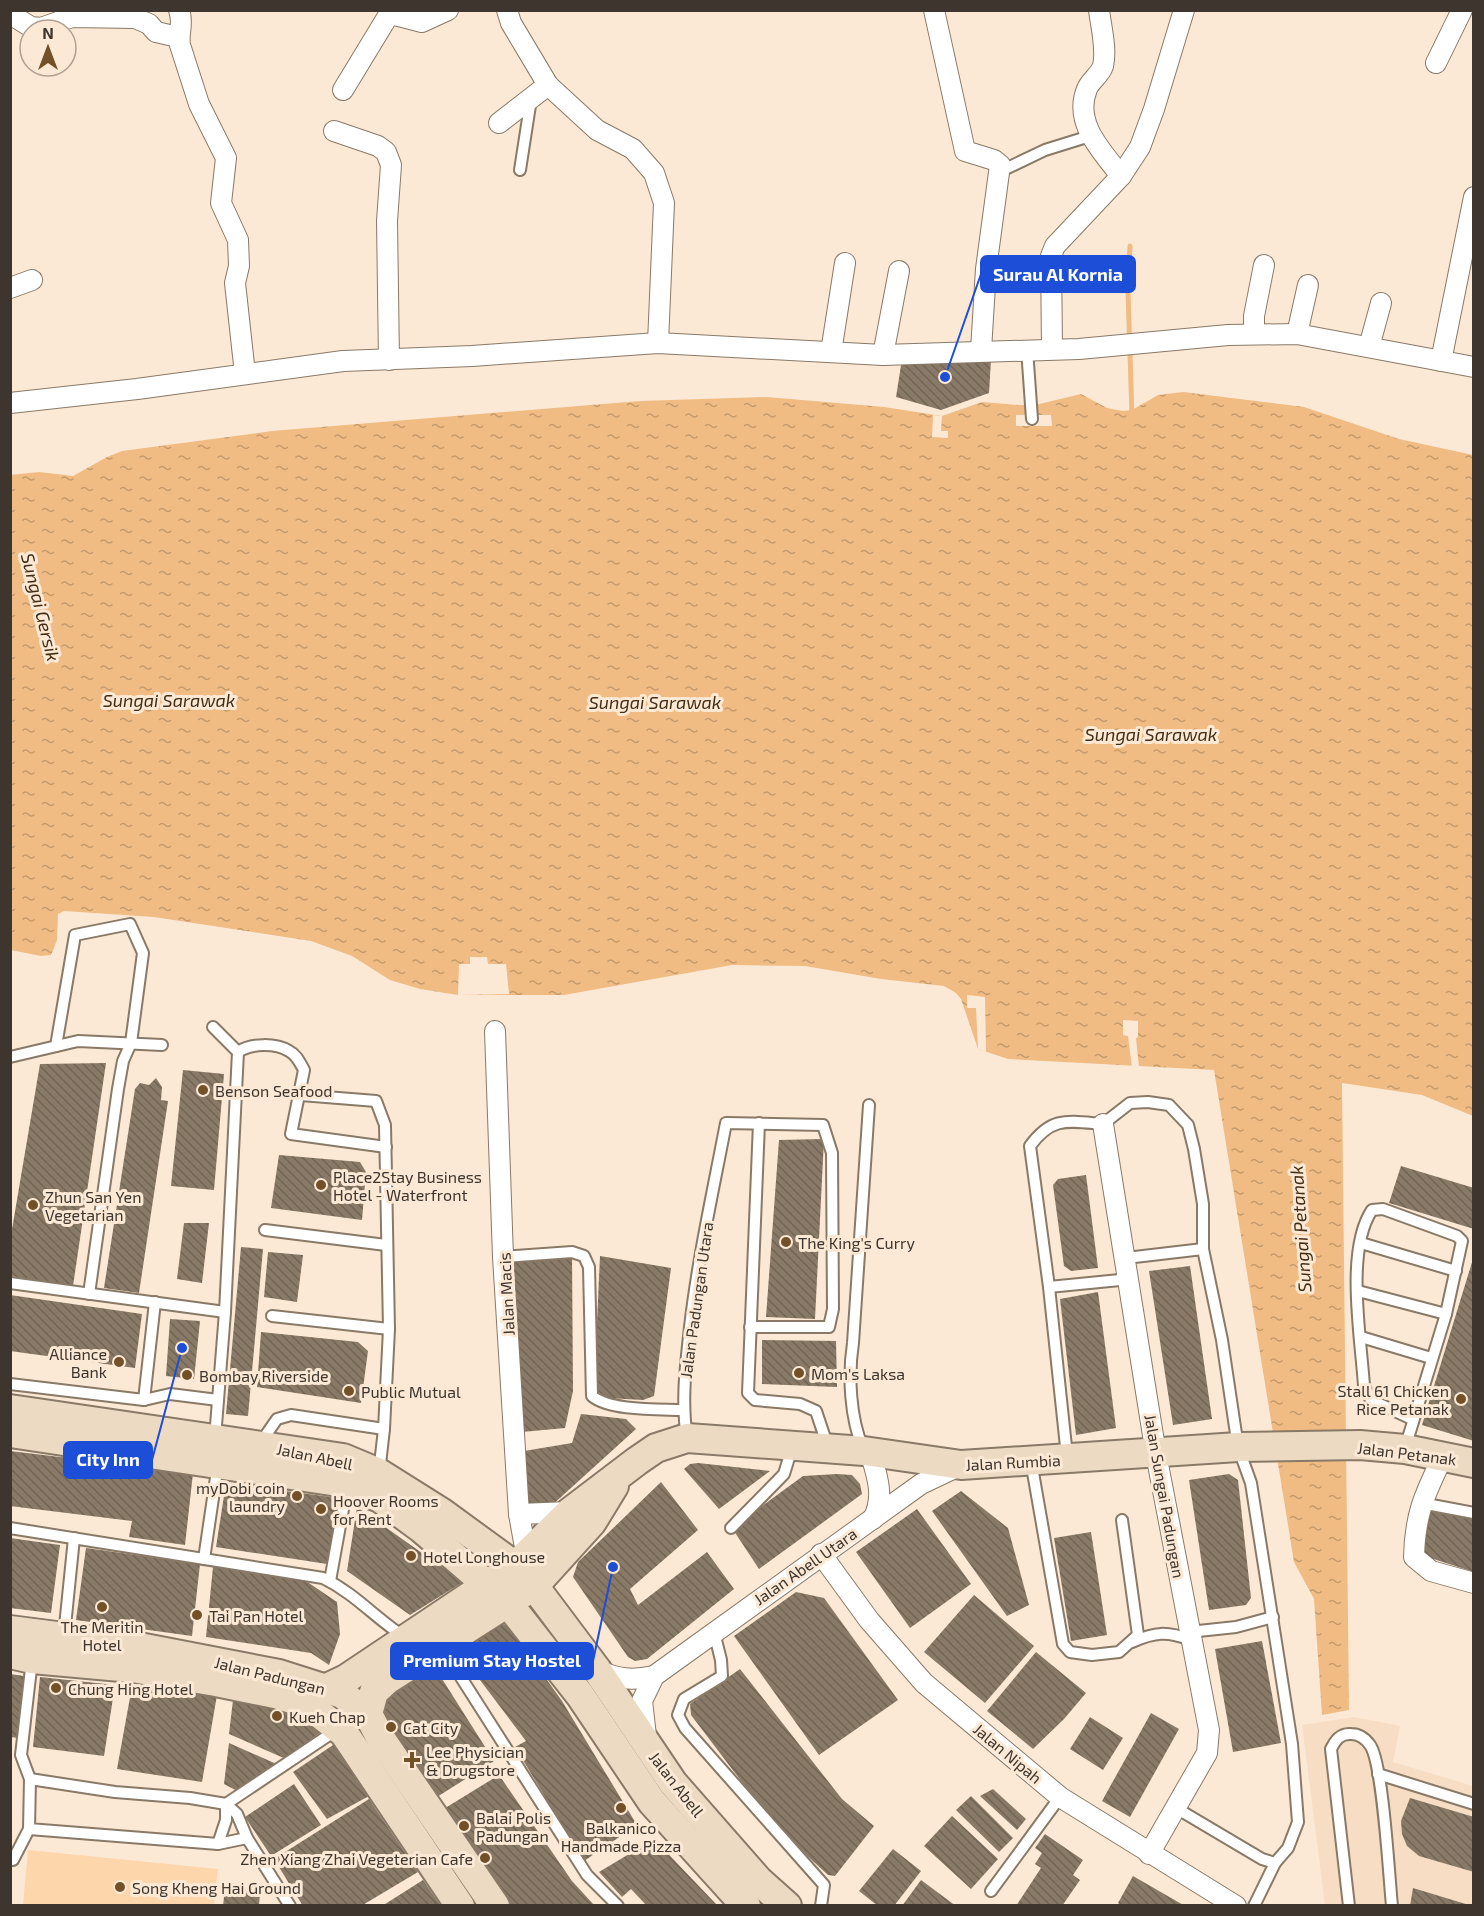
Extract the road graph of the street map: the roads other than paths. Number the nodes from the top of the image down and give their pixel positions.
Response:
1 (179, 10) edge
2 (448, 10) edge
3 (507, 10) edge
4 (934, 10) edge
5 (1099, 10) edge
6 (1184, 10) edge
7 (1462, 10) edge
8 (10, 14) edge
9 (178, 37) junction
10 (1436, 63) dead end
11 (548, 85) junction
12 (343, 90) dead end
13 (531, 98) junction
14 (500, 123) dead end
15 (334, 131) dead end
16 (1090, 136) junction
17 (520, 171) dead end
18 (999, 172) junction
19 (1121, 176) junction
20 (1473, 197) edge
21 (845, 263) dead end
22 (1263, 265) dead end
23 (899, 271) dead end
24 (32, 280) dead end
25 (1308, 285) dead end
26 (10, 288) edge
27 (1381, 303) dead end
28 (1254, 334) junction
29 (1297, 334) junction
30 (658, 343) junction
31 (1369, 347) junction
32 (1052, 348) junction
33 (1027, 349) junction
34 (981, 351) junction
35 (831, 352) junction
36 (883, 355) junction
37 (389, 360) junction
38 (1441, 361) junction
39 (1473, 367) edge
40 (244, 374) junction
41 (15, 402) edge
42 (1032, 419) dead end
43 (213, 1027) dead end
44 (495, 1032) dead end
45 (132, 1043) junction
46 (162, 1045) dead end
47 (56, 1046) junction
48 (238, 1052) junction
49 (10, 1057) edge
50 (301, 1095) junction
51 (869, 1105) dead end
52 (759, 1123) junction
53 (1103, 1124) junction
54 (386, 1147) junction
55 (265, 1230) dead end
56 (1360, 1243) junction
57 (386, 1245) junction
58 (1203, 1249) junction
59 (503, 1257) junction
60 (1126, 1258) junction
61 (1456, 1271) junction
62 (1130, 1280) junction
63 (10, 1282) edge
64 (1049, 1287) junction
65 (1358, 1291) junction
66 (89, 1294) junction
67 (155, 1302) junction
68 (225, 1312) junction
69 (1446, 1314) junction
70 (272, 1316) dead end
71 (750, 1327) junction
72 (389, 1329) junction
73 (1361, 1337) junction
74 (1431, 1358) junction
75 (10, 1384) edge
76 (144, 1400) junction
77 (218, 1400) junction
78 (10, 1409) edge
79 (682, 1410) junction
80 (1412, 1419) junction
81 (384, 1429) junction
82 (10, 1432) edge
83 (687, 1438) junction
84 (259, 1445) junction
85 (793, 1445) junction
86 (1268, 1446) joint
87 (828, 1448) junction
88 (1238, 1448) junction
89 (1405, 1449) junction
90 (217, 1451) junction
91 (867, 1452) junction
92 (1156, 1454) junction
93 (1443, 1456) junction
94 (1068, 1459) junction
95 (1031, 1461) junction
96 (1473, 1462) edge
97 (961, 1465) junction
98 (623, 1471) junction
99 (379, 1473) junction
100 (348, 1486) junction
101 (1421, 1503) junction
102 (570, 1512) junction
103 (1473, 1513) edge
104 (519, 1514) junction
105 (873, 1519) junction
106 (1122, 1520) dead end
107 (10, 1528) edge
108 (731, 1528) dead end
109 (74, 1538) junction
110 (820, 1554) junction
111 (204, 1559) junction
112 (526, 1569) junction
113 (330, 1581) junction
114 (1473, 1583) edge
115 (498, 1593) junction
116 (1273, 1617) junction
117 (10, 1629) edge
118 (714, 1632) junction
119 (1190, 1636) junction
120 (64, 1638) junction
121 (407, 1639) junction
122 (1129, 1643) junction
123 (441, 1646) junction
124 (21, 1657) edge
125 (597, 1670) junction
126 (654, 1676) junction
127 (327, 1688) junction
128 (368, 1714) junction
129 (339, 1728) junction
130 (649, 1749) junction
131 (16, 1755) edge
132 (1378, 1774) junction
133 (30, 1779) junction
134 (1060, 1797) junction
135 (226, 1804) junction
136 (1473, 1804) edge
137 (1176, 1808) junction
138 (29, 1829) junction
139 (247, 1838) junction
140 (218, 1844) junction
141 (1149, 1854) junction
142 (11, 1863) edge
143 (1275, 1863) junction
144 (991, 1891) dead end
145 (287, 1904) edge
146 (460, 1905) edge
147 (495, 1905) edge
148 (618, 1905) edge
149 (743, 1905) edge
150 (787, 1905) edge
151 (822, 1905) edge
152 (1236, 1905) edge
153 (1254, 1905) edge
154 (1349, 1905) edge
155 (1392, 1905) edge

1 - 9 street
2 - 12 street
3 - 11 street
4 - 18 street
5 - 16 street
6 - 19 street
7 - 10 street
8 - 9 street
9 - 40 street
11 - 13 street
11 - 30 street
13 - 14 street
13 - 17 lane
15 - 37 street
16 - 18 lane
16 - 19 street
18 - 34 street
19 - 32 street
20 - 38 street
21 - 35 street
22 - 28 street
23 - 36 street
24 - 26 street
25 - 29 street
27 - 31 street
28 - 29 street
28 - 32 street
29 - 31 street
30 - 35 street
30 - 37 street
31 - 38 street
32 - 33 street
33 - 34 street
33 - 42 lane
34 - 36 street
35 - 36 street
37 - 40 street
38 - 39 street
40 - 41 street
43 - 48 lane
44 - 59 street, Jalan Macis
45 - 46 lane
45 - 47 lane
45 - 47 lane
45 - 66 lane
47 - 49 lane
48 - 50 lane
48 - 68 lane
50 - 54 lane
50 - 54 lane
51 - 91 lane
52 - 71 lane
52 - 71 lane, Jalan Padungan Utara
52 - 79 lane, Jalan Padungan Utara
53 - 58 lane
53 - 60 street, Jalan Sungai Padungan
53 - 64 lane
54 - 57 lane
55 - 57 lane
56 - 61 lane
56 - 61 lane
56 - 65 lane
57 - 72 lane
58 - 60 lane
58 - 88 lane
59 - 79 lane
59 - 104 street, Jalan Macis
60 - 62 street, Jalan Sungai Padungan
61 - 69 lane
62 - 64 lane
62 - 92 street, Jalan Sungai Padungan
63 - 66 lane
64 - 94 lane
65 - 69 lane
65 - 73 lane
66 - 67 lane
67 - 68 lane
67 - 76 lane
68 - 77 lane
69 - 74 lane
70 - 72 lane
71 - 87 lane
72 - 81 lane
73 - 74 lane
73 - 80 lane
74 - 80 lane
75 - 76 lane
76 - 77 lane
77 - 90 lane
78 - 90 main road, Jalan Abell
79 - 83 lane, Jalan Padungan Utara
80 - 89 lane
81 - 84 lane
81 - 99 lane
82 - 90 main road, Jalan Abell
83 - 85 main road, Jalan Rumbia
83 - 98 main road
84 - 90 main road, Jalan Abell
84 - 99 main road, Jalan Abell
85 - 87 main road, Jalan Rumbia
85 - 108 lane
86 - 88 main road, Jalan Rumbia
86 - 89 main road, Jalan Petanak
87 - 91 main road, Jalan Rumbia
88 - 92 main road, Jalan Rumbia
88 - 116 lane
89 - 93 main road, Jalan Petanak
90 - 100 main road, Jalan Abell
90 - 111 lane
91 - 97 main road, Jalan Rumbia
91 - 105 street
92 - 94 main road, Jalan Rumbia
92 - 119 street, Jalan Sungai Padungan
93 - 96 main road, Jalan Petanak
93 - 101 street
94 - 95 main road, Jalan Rumbia
95 - 97 main road, Jalan Rumbia
95 - 122 lane
97 - 105 street, Jalan Abell Utara
98 - 102 main road
98 - 112 main road
99 - 112 main road, Jalan Abell
100 - 113 lane
100 - 115 main road, Jalan Abell
101 - 103 lane
101 - 114 street
102 - 104 street
102 - 112 main road
104 - 112 street, Jalan Macis
105 - 110 street, Jalan Abell Utara
106 - 122 lane
107 - 109 lane
109 - 111 lane
109 - 120 lane
110 - 118 street, Jalan Abell Utara
110 - 134 street, Jalan Nipah
111 - 113 lane
112 - 115 main road
112 - 125 main road, Jalan Abell
113 - 121 lane
115 - 121 main road
115 - 123 main road
115 - 149 main road, Jalan Abell
116 - 119 lane
116 - 143 lane
117 - 120 main road, Jalan Padungan
118 - 126 street, Jalan Abell Utara
118 - 151 lane
119 - 122 lane
119 - 137 street, Jalan Sungai Padungan
120 - 127 main road, Jalan Padungan
121 - 127 main road
123 - 128 main road
123 - 148 lane
124 - 129 main road, Jalan Padungan
124 - 131 lane
125 - 126 street
125 - 130 main road, Jalan Abell
126 - 130 street
127 - 128 main road, Jalan Padungan
128 - 147 main road, Jalan Padungan
129 - 135 lane
129 - 146 main road, Jalan Padungan
130 - 150 main road, Jalan Abell
131 - 133 lane
132 - 136 lane
132 - 154 lane
132 - 155 lane
133 - 135 lane
133 - 138 lane
134 - 141 street, Jalan Nipah
134 - 144 lane
135 - 139 lane
135 - 140 lane
137 - 141 street, Jalan Sungai Padungan
137 - 143 lane
138 - 140 lane
138 - 142 lane
139 - 140 lane
139 - 145 lane
141 - 152 street, Jalan Nipah
143 - 153 lane

